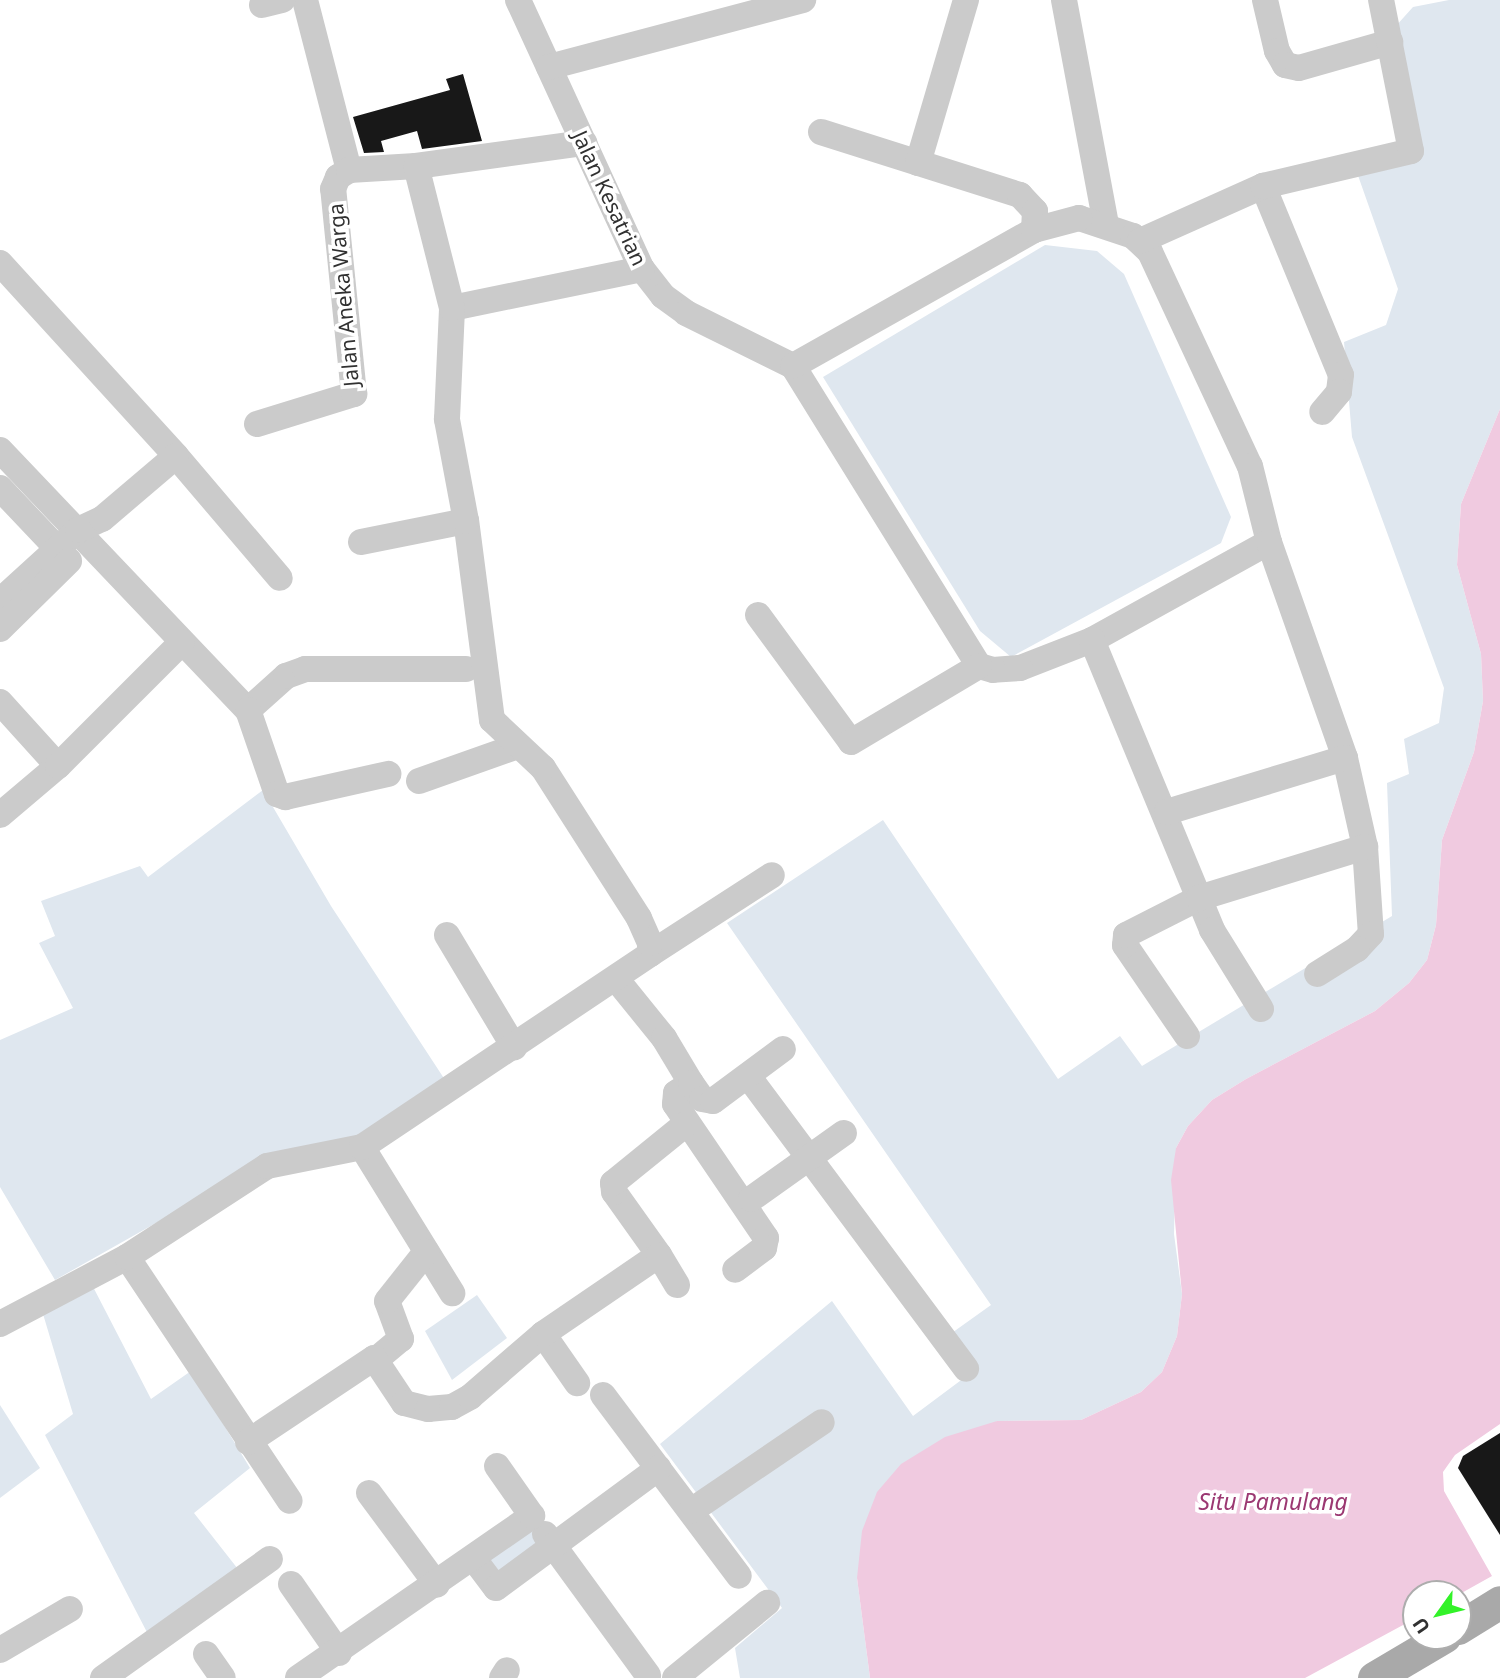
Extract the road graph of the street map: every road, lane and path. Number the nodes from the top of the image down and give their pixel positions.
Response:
1 (305, 0) edge
2 (518, 0) edge
3 (803, 0) edge
4 (966, 0) edge
5 (1064, 0) edge
6 (1265, 0) edge
7 (1388, 1) edge
8 (1390, 42) junction
9 (549, 67) junction
10 (821, 132) dead end
11 (584, 144) junction
12 (918, 163) junction
13 (416, 166) junction
14 (349, 170) junction
15 (1263, 186) junction
16 (1106, 225) junction
17 (1034, 230) junction
18 (1140, 241) junction
19 (0, 263) edge
20 (642, 269) junction
21 (452, 308) junction
22 (793, 366) junction
23 (1322, 412) dead end
24 (257, 424) dead end
25 (0, 450) edge
26 (176, 456) junction
27 (0, 488) edge
28 (466, 521) junction
29 (90, 530) junction
30 (1269, 541) junction
31 (361, 542) dead end
32 (63, 554) junction
33 (280, 578) dead end
34 (0, 601) edge
35 (758, 615) dead end
36 (0, 629) edge
37 (1092, 640) junction
38 (182, 642) junction
39 (979, 666) junction
40 (466, 669) dead end
41 (0, 702) edge
42 (248, 710) junction
43 (518, 746) junction
44 (1345, 758) junction
45 (58, 766) junction
46 (387, 774) dead end
47 (419, 781) dead end
48 (1167, 812) junction
49 (0, 815) edge
50 (1365, 847) junction
51 (772, 875) dead end
52 (1199, 898) junction
53 (447, 935) dead end
54 (650, 954) junction
55 (1317, 974) dead end
56 (617, 980) junction
57 (1261, 1009) dead end
58 (1187, 1036) dead end
59 (514, 1047) junction
60 (783, 1049) dead end
61 (748, 1076) junction
62 (691, 1083) junction
63 (687, 1124) junction
64 (844, 1133) dead end
65 (362, 1147) junction
66 (807, 1160) junction
67 (751, 1199) dead end
68 (426, 1252) junction
69 (660, 1255) junction
70 (127, 1257) junction
71 (735, 1270) dead end
72 (677, 1285) dead end
73 (452, 1293) dead end
74 (0, 1324) edge
75 (543, 1335) junction
76 (378, 1358) junction
77 (966, 1369) dead end
78 (577, 1384) dead end
79 (603, 1395) dead end
80 (822, 1422) dead end
81 (247, 1442) junction
82 (497, 1466) dead end
83 (659, 1468) junction
84 (369, 1493) dead end
85 (290, 1501) dead end
86 (691, 1511) junction
87 (533, 1516) junction
88 (554, 1548) junction
89 (270, 1559) dead end
90 (474, 1559) junction
91 (739, 1576) dead end
92 (291, 1584) dead end
93 (437, 1586) junction
94 (1500, 1602) edge
95 (767, 1603) dead end
96 (70, 1609) dead end
97 (1472, 1619) edge
98 (0, 1650) edge
99 (1421, 1650) edge
100 (339, 1653) junction
101 (206, 1654) dead end
102 (648, 1675) dead end
103 (103, 1678) edge
104 (223, 1678) edge
105 (298, 1678) edge
106 (675, 1678) edge
107 (1374, 1678) edge

1 - 14 street
2 - 9 street, Jalan Kesatrian
3 - 9 street
4 - 12 street
5 - 16 street
6 - 8 street
7 - 8 street
8 - 15 street
9 - 11 street, Jalan Kesatrian
10 - 12 street
11 - 13 street
11 - 20 street, Jalan Kesatrian
12 - 17 street
13 - 14 street
13 - 21 street
14 - 24 street, Jalan Aneka Warga
15 - 18 street
15 - 23 street
16 - 17 street
16 - 18 street
17 - 22 street
18 - 30 street
19 - 26 street
20 - 21 street
20 - 22 street, Jalan Kesatrian
21 - 28 street
22 - 39 street
25 - 29 street
26 - 29 street
26 - 33 street
27 - 32 street
28 - 31 street
28 - 43 street
29 - 32 street
29 - 38 street
30 - 37 street
30 - 44 street
32 - 34 street
32 - 36 street
35 - 39 street
37 - 39 street
37 - 48 street
38 - 42 street
38 - 45 street
40 - 42 street
41 - 45 street
42 - 46 street
43 - 47 street
43 - 54 street
44 - 48 street
44 - 50 street
45 - 49 street
48 - 52 street
50 - 52 street
50 - 55 street
51 - 54 street
52 - 57 street
52 - 58 street
53 - 59 street
54 - 56 street
56 - 59 street
56 - 62 street
59 - 65 street
60 - 61 street
61 - 62 street
61 - 66 street
62 - 63 street
63 - 69 street
63 - 71 street
64 - 66 street
65 - 68 street
65 - 70 street
66 - 67 street
66 - 77 street
68 - 73 street
68 - 76 street
69 - 72 street
69 - 75 street
70 - 74 street
70 - 81 street
75 - 76 street
75 - 78 street
76 - 81 street
79 - 83 street
80 - 86 street
81 - 85 street
82 - 87 street
83 - 86 street
83 - 88 street
84 - 93 street
86 - 91 street
87 - 88 street
87 - 90 street
88 - 90 street
88 - 102 street
89 - 103 street
90 - 93 street
92 - 100 street
93 - 100 street
94 - 97 main road
95 - 106 street
96 - 98 street
99 - 107 main road
100 - 105 street
101 - 104 street

